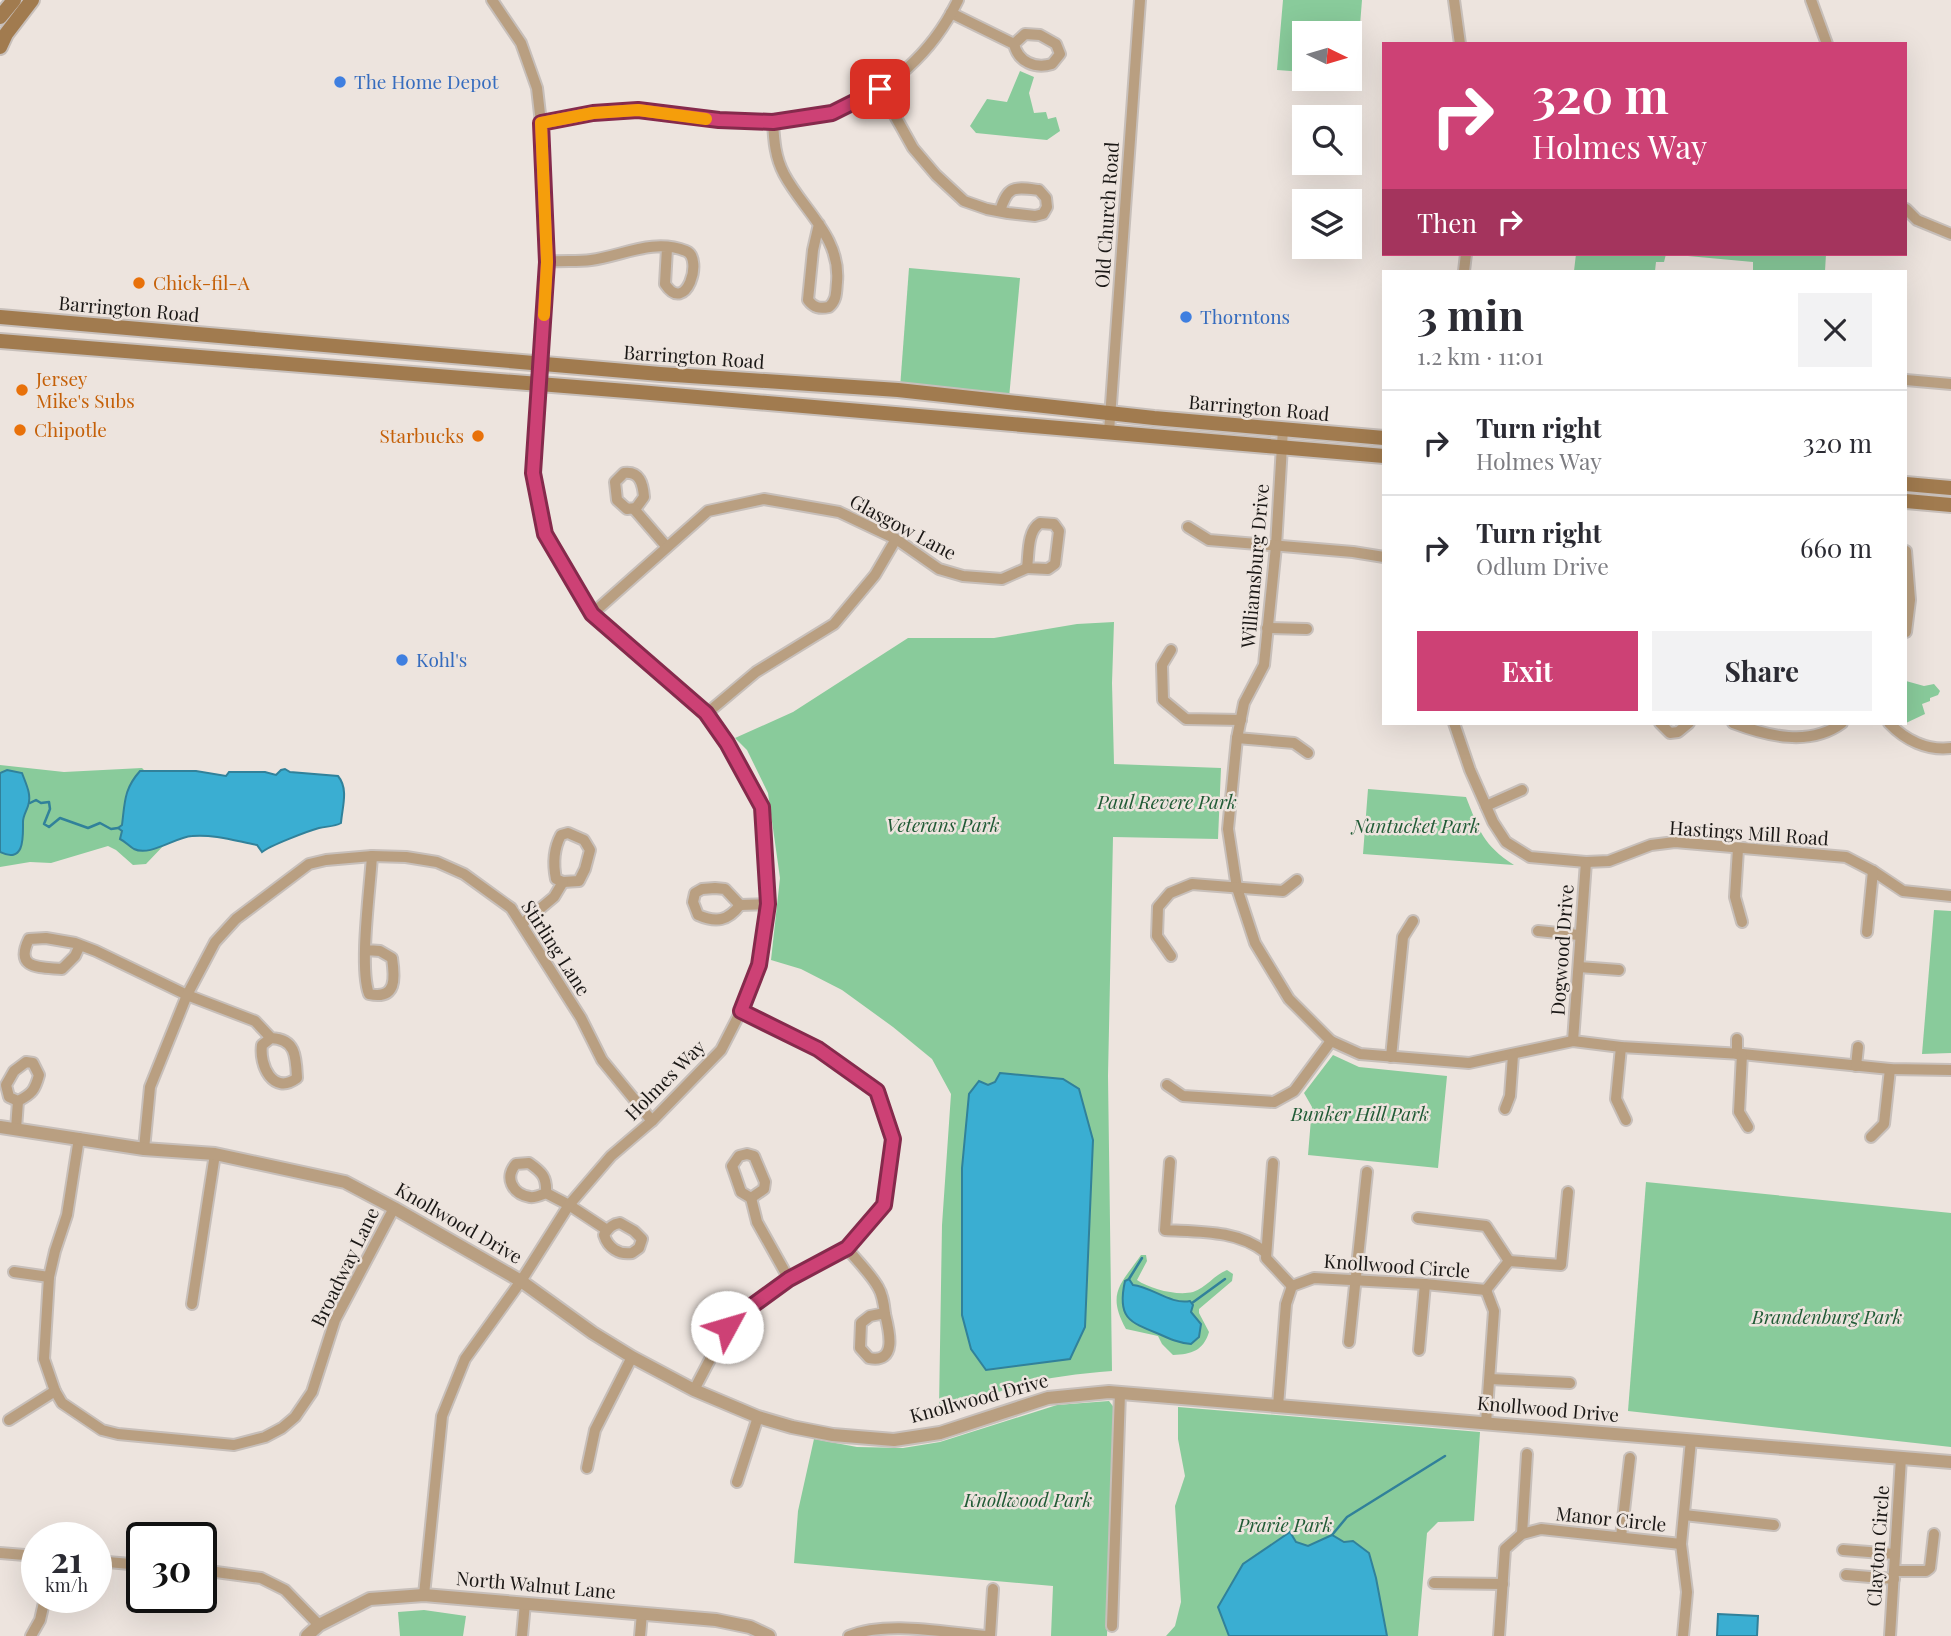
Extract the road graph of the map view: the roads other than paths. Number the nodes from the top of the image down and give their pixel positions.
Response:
1 (14, 0) edge
2 (32, 0) edge
3 (492, 0) edge
4 (958, 0) edge
5 (1140, 0) edge
6 (1454, 0) edge
7 (1811, 0) edge
8 (951, 13) junction
9 (0, 17) edge
10 (1460, 42) edge
11 (1826, 42) edge
12 (1014, 44) dead end
13 (0, 47) edge
14 (880, 89) junction
15 (773, 122) junction
16 (541, 123) junction
17 (1907, 210) edge
18 (1000, 211) dead end
19 (819, 224) junction
20 (1951, 234) edge
21 (667, 248) dead end
22 (547, 262) junction
23 (0, 317) edge
24 (0, 341) edge
25 (540, 363) junction
26 (1907, 380) edge
27 (539, 383) junction
28 (1951, 384) edge
29 (1111, 414) junction
30 (1283, 429) junction
31 (1109, 432) junction
32 (1382, 438) edge
33 (1283, 447) junction
34 (1382, 456) edge
35 (1907, 484) edge
36 (1951, 488) edge
37 (1907, 501) edge
38 (1951, 505) edge
39 (634, 509) dead end
40 (1188, 527) dead end
41 (896, 539) junction
42 (666, 546) junction
43 (1276, 546) junction
44 (1382, 557) edge
45 (1027, 568) junction
46 (1908, 595) edge
47 (592, 614) junction
48 (1907, 614) edge
49 (1268, 628) junction
50 (1307, 629) dead end
51 (1171, 650) dead end
52 (706, 713) junction
53 (1241, 720) junction
54 (1455, 725) edge
55 (1662, 725) edge
56 (1687, 725) edge
57 (1738, 725) edge
58 (1839, 725) edge
59 (1892, 725) edge
60 (1237, 738) junction
61 (1951, 748) edge
62 (1308, 754) dead end
63 (1522, 790) dead end
64 (1486, 806) junction
65 (1738, 849) junction
66 (372, 856) junction
67 (1586, 862) junction
68 (1873, 871) junction
69 (1297, 880) dead end
70 (563, 882) junction
71 (1237, 888) junction
72 (1951, 896) edge
73 (768, 904) junction
74 (740, 905) dead end
75 (1413, 921) dead end
76 (1742, 922) dead end
77 (523, 923) junction
78 (1538, 931) dead end
79 (1867, 932) dead end
80 (1579, 935) junction
81 (80, 945) junction
82 (366, 950) dead end
83 (1171, 956) dead end
84 (1579, 967) junction
85 (1619, 971) dead end
86 (187, 995) junction
87 (741, 1011) junction
88 (271, 1038) junction
89 (1737, 1039) dead end
90 (1331, 1041) junction
91 (1573, 1041) junction
92 (1858, 1046) dead end
93 (1621, 1047) junction
94 (1505, 1053) junction
95 (1739, 1054) junction
96 (1391, 1057) junction
97 (1856, 1066) junction
98 (1890, 1069) junction
99 (1951, 1070) edge
100 (1167, 1085) dead end
101 (18, 1101) dead end
102 (1505, 1109) dead end
103 (1626, 1119) dead end
104 (652, 1121) junction
105 (0, 1128) edge
106 (1748, 1128) dead end
107 (16, 1129) junction
108 (1871, 1137) dead end
109 (79, 1138) junction
110 (144, 1149) junction
111 (215, 1154) junction
112 (1170, 1162) dead end
113 (1273, 1163) dead end
114 (1367, 1172) dead end
115 (1568, 1192) dead end
116 (546, 1193) dead end
117 (751, 1198) dead end
118 (569, 1205) junction
119 (394, 1208) junction
120 (1418, 1218) dead end
121 (607, 1230) dead end
122 (847, 1248) junction
123 (1265, 1252) junction
124 (1510, 1261) junction
125 (14, 1272) dead end
126 (49, 1277) junction
127 (789, 1279) junction
128 (1355, 1280) junction
129 (521, 1281) junction
130 (1425, 1284) junction
131 (1292, 1286) junction
132 (1486, 1290) junction
133 (192, 1304) dead end
134 (885, 1313) dead end
135 (1349, 1342) dead end
136 (1419, 1350) dead end
137 (632, 1357) junction
138 (1490, 1379) junction
139 (1570, 1383) dead end
140 (694, 1390) junction
141 (55, 1391) junction
142 (1120, 1393) junction
143 (1278, 1406) junction
144 (758, 1417) junction
145 (9, 1419) dead end
146 (1486, 1423) junction
147 (1691, 1440) junction
148 (1527, 1454) dead end
149 (1630, 1458) dead end
150 (1901, 1458) junction
151 (1951, 1462) edge
152 (587, 1468) dead end
153 (737, 1482) dead end
154 (1684, 1515) junction
155 (1774, 1525) dead end
156 (1522, 1534) junction
157 (1934, 1534) dead end
158 (1621, 1537) junction
159 (1681, 1544) junction
160 (1843, 1550) dead end
161 (0, 1553) edge
162 (1895, 1554) junction
163 (21, 1555) edge
164 (217, 1572) edge
165 (1846, 1575) dead end
166 (1894, 1575) junction
167 (1434, 1583) dead end
168 (1503, 1584) junction
169 (993, 1589) dead end
170 (424, 1595) junction
171 (525, 1603) junction
172 (42, 1613) edge
173 (642, 1613) junction
174 (319, 1625) junction
175 (1112, 1626) dead end
176 (31, 1636) edge
177 (307, 1636) edge
178 (522, 1636) edge
179 (640, 1636) edge
180 (769, 1636) edge
181 (849, 1636) edge
182 (989, 1636) edge
183 (1499, 1636) edge
184 (1683, 1636) edge
185 (1889, 1636) edge

1 - 9 main road
2 - 13 main road
3 - 16 street, Holmes Way
4 - 8 street
5 - 29 street, Old Church Road
6 - 10 street
7 - 11 street
8 - 12 street
8 - 14 street
14 - 15 street
14 - 18 street
15 - 16 street
15 - 19 street
16 - 22 street, Holmes Way
17 - 20 street
19 - 19 street
21 - 22 street
22 - 25 street, Holmes Way
23 - 25 main road, Barrington Road
24 - 27 main road, Barrington Road
25 - 27 street, Holmes Way
25 - 29 main road, Barrington Road
26 - 28 street
27 - 31 main road, Barrington Road
27 - 47 street, Holmes Way
29 - 30 main road, Barrington Road
29 - 31 street, Old Church Road
30 - 32 main road, Barrington Road
30 - 33 street, Williamsburg Drive
31 - 33 main road, Barrington Road
33 - 34 main road, Barrington Road
33 - 43 street, Williamsburg Drive
35 - 36 main road
37 - 38 main road
39 - 42 street
40 - 43 street
41 - 42 street, Glasgow Lane
41 - 45 street, Glasgow Lane
41 - 52 street
42 - 47 street, Glasgow Lane
43 - 44 street
43 - 49 street, Williamsburg Drive
45 - 45 street, Glasgow Lane
46 - 48 street
47 - 52 street, Holmes Way
49 - 50 street
49 - 53 street, Williamsburg Drive
51 - 53 street
52 - 73 street, Holmes Way
53 - 60 street, Williamsburg Drive
54 - 64 street, Hastings Mill Road
55 - 56 street
57 - 58 street
59 - 61 street
60 - 62 street
60 - 71 street, Williamsburg Drive
63 - 64 street
64 - 67 street, Hastings Mill Road
65 - 67 street, Hastings Mill Road
65 - 68 street, Hastings Mill Road
65 - 76 street
66 - 77 street, Stirling Lane
66 - 82 street
66 - 86 street, Stirling Lane
67 - 80 street, Dogwood Drive
68 - 72 street, Hastings Mill Road
68 - 79 street
69 - 71 street
70 - 70 street
70 - 77 street
71 - 83 street
71 - 90 street, Williamsburg Drive
73 - 74 street
73 - 87 street, Holmes Way
75 - 96 street
77 - 104 street, Stirling Lane
78 - 80 street
80 - 84 street, Dogwood Drive
81 - 81 street
81 - 86 street
84 - 85 street
84 - 91 street, Dogwood Drive
86 - 88 street
86 - 110 street, Stirling Lane
87 - 104 street, Holmes Way
87 - 122 street
88 - 88 street
89 - 95 street
90 - 96 street, Williamsburg Drive
90 - 100 street
91 - 93 street, Williamsburg Drive
91 - 94 street, Williamsburg Drive
92 - 97 street
93 - 95 street, Williamsburg Drive
93 - 103 street
94 - 96 street, Williamsburg Drive
94 - 102 street
95 - 97 street, Williamsburg Drive
95 - 106 street
97 - 98 street, Williamsburg Drive
98 - 99 street, Williamsburg Drive
98 - 108 street
101 - 107 street
104 - 118 street, Holmes Way
105 - 107 street, Knollwood Drive
107 - 109 street, Knollwood Drive
109 - 110 street, Knollwood Drive
109 - 126 street, Broadway Lane
110 - 111 street, Knollwood Drive
111 - 119 street, Knollwood Drive
111 - 133 street
112 - 123 street
113 - 123 street
114 - 128 street
115 - 124 street
116 - 118 street
117 - 127 street
118 - 121 street
118 - 129 street, Holmes Way
119 - 129 street, Knollwood Drive
119 - 141 street, Broadway Lane
120 - 124 street
122 - 127 street
122 - 134 street
123 - 131 street
124 - 132 street
125 - 126 street
126 - 141 street, Broadway Lane
127 - 140 street
128 - 130 street, Knollwood Circle
128 - 131 street, Knollwood Circle
128 - 135 street
129 - 137 street, Knollwood Drive
129 - 170 street, Holmes Way
130 - 132 street, Knollwood Circle
130 - 136 street
131 - 143 street
132 - 138 street, Knollwood Circle
137 - 140 street, Knollwood Drive
137 - 152 street
138 - 139 street
138 - 146 street, Knollwood Circle
140 - 144 street, Knollwood Drive
141 - 145 street
142 - 143 street, Knollwood Drive
142 - 144 street, Knollwood Drive
142 - 175 street
143 - 146 street, Knollwood Drive
144 - 153 street
146 - 147 street, Knollwood Drive
147 - 150 street, Knollwood Drive
147 - 154 street, Manor Circle
148 - 156 street
149 - 158 street
150 - 151 street, Knollwood Drive
150 - 162 street, Clayton Circle
154 - 155 street
154 - 159 street, Manor Circle
156 - 158 street, Manor Circle
156 - 168 street
157 - 166 street
158 - 159 street, Manor Circle
159 - 184 street, Manor Circle
160 - 162 street
161 - 163 street
162 - 166 street, Clayton Circle
164 - 174 street
165 - 166 street
166 - 185 street, Clayton Circle
167 - 168 street
168 - 183 street
169 - 182 street
170 - 171 street, North Walnut Lane
170 - 174 street, North Walnut Lane
171 - 173 street, North Walnut Lane
171 - 178 street
172 - 176 street
173 - 179 street
173 - 180 street, North Walnut Lane
174 - 177 street, North Walnut Lane
181 - 182 street

